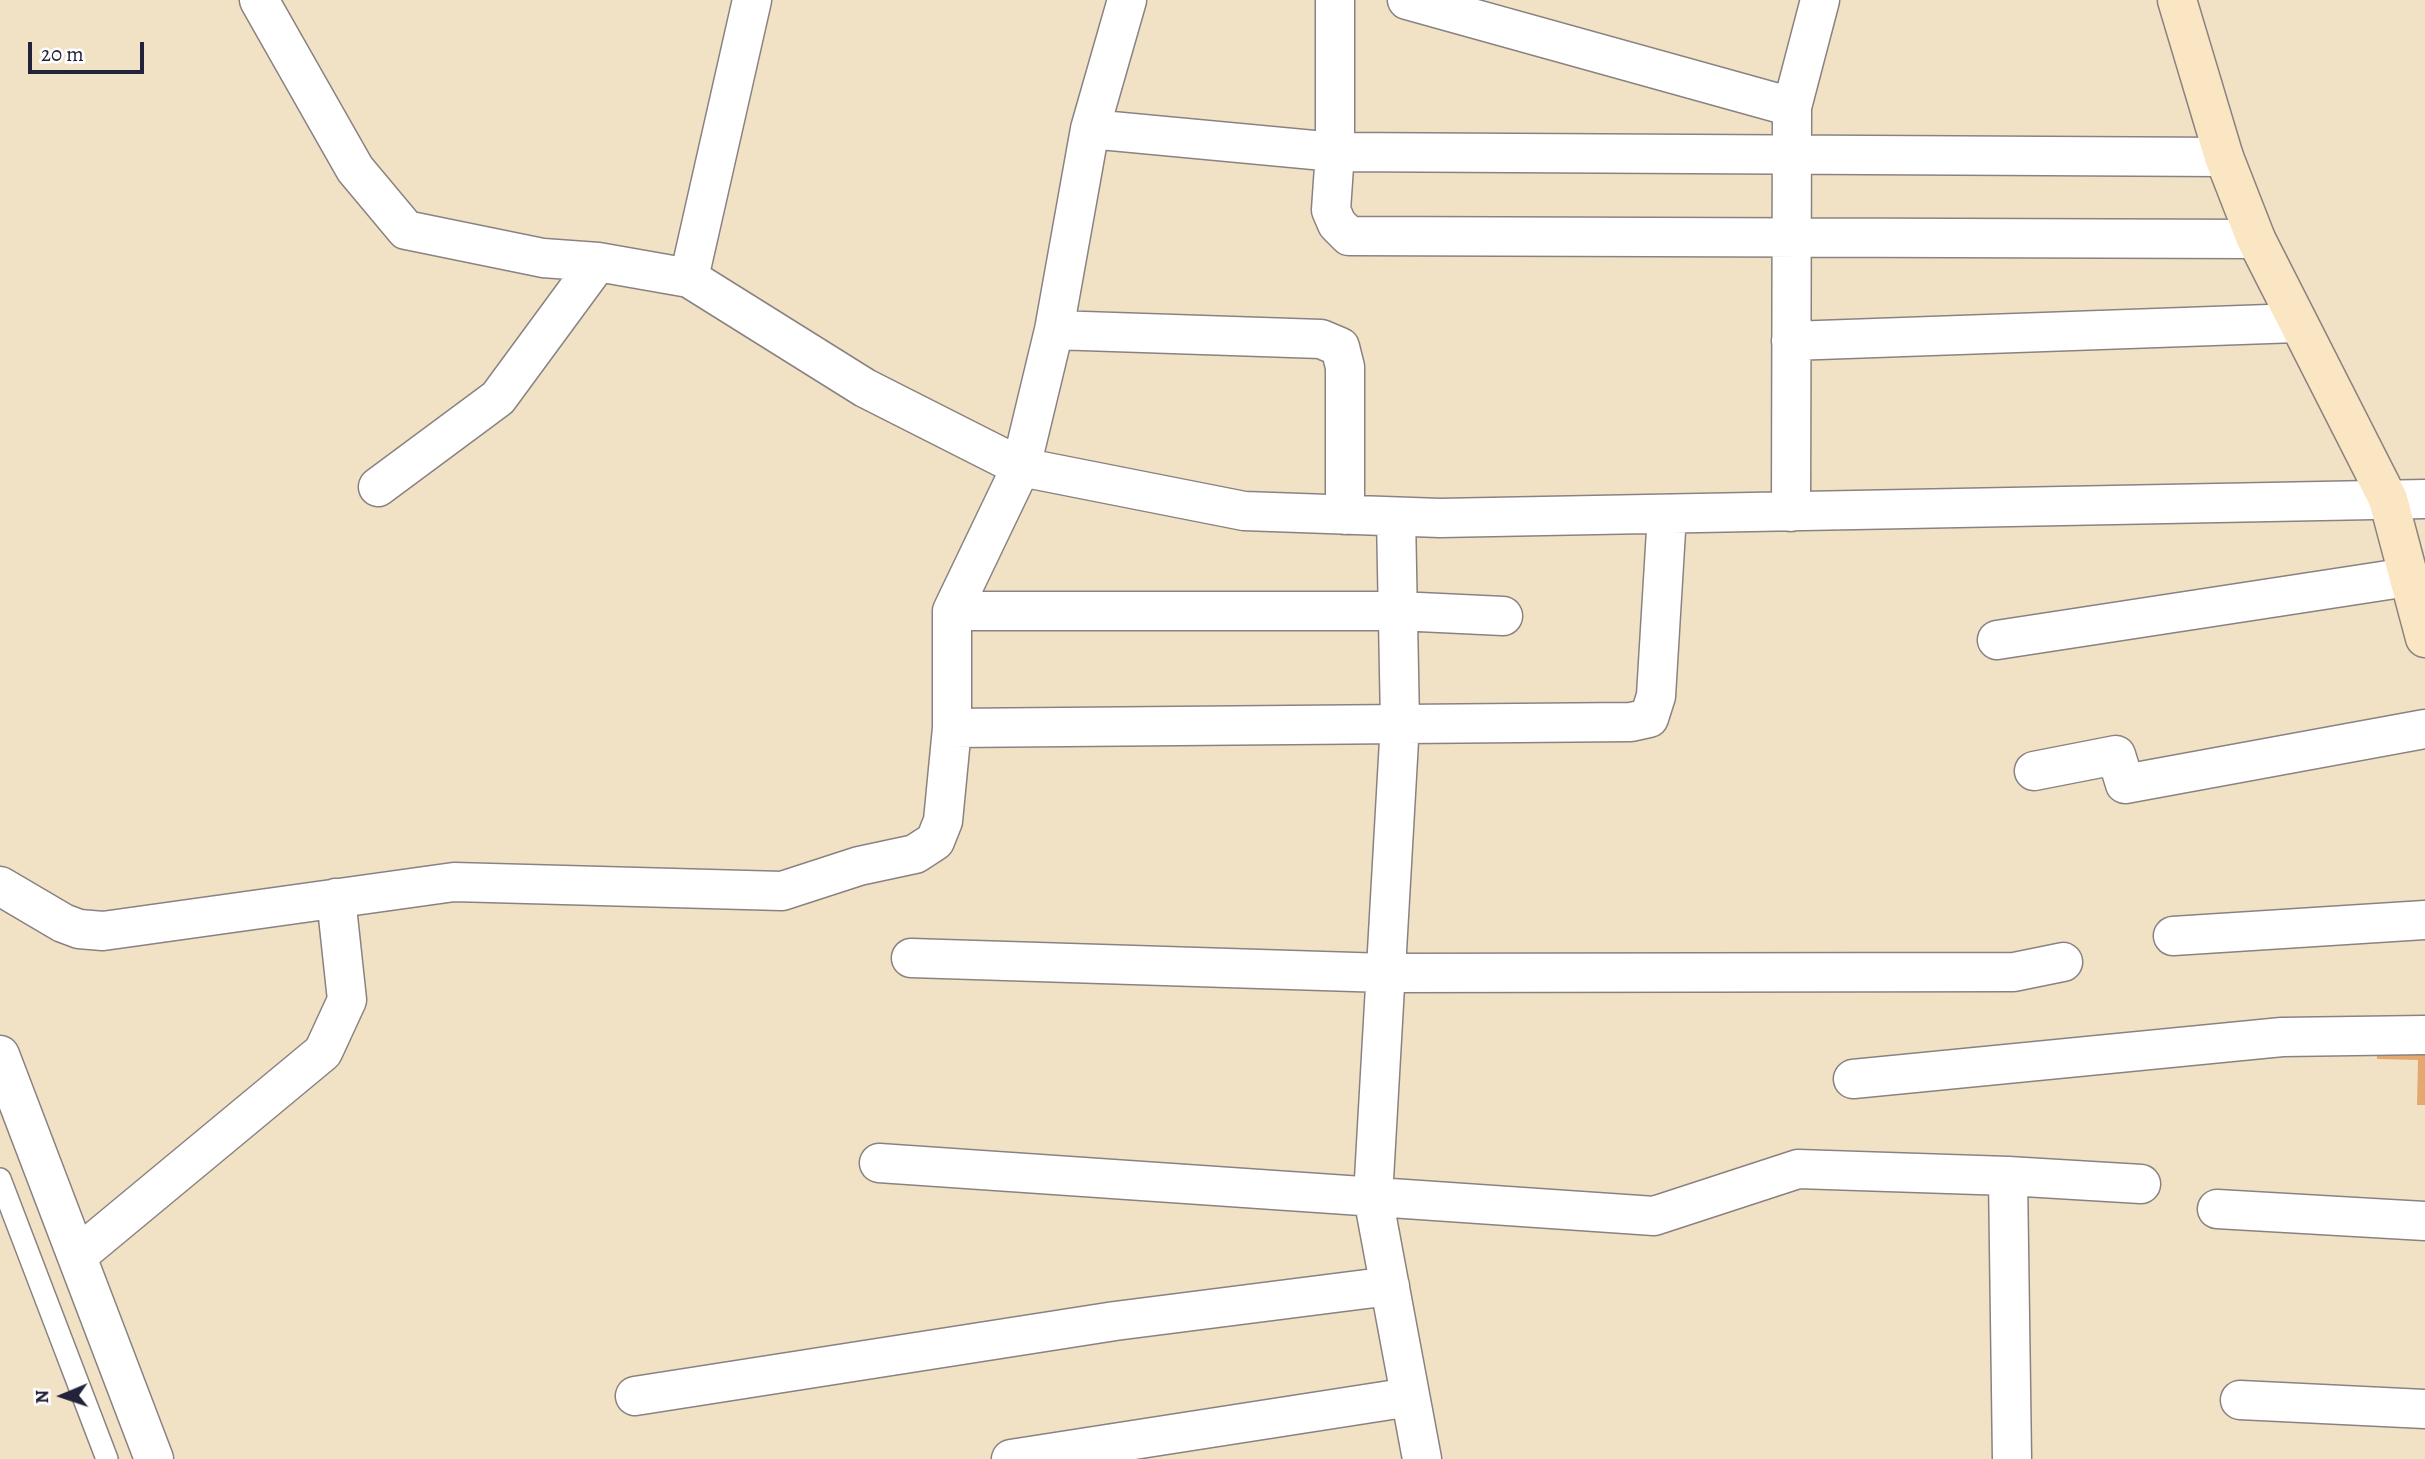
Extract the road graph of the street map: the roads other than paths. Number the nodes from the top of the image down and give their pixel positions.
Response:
1 (259, 0) edge
2 (752, 0) edge
3 (1127, 0) edge
4 (1335, 0) edge
5 (1407, 0) edge
6 (1820, 0) edge
7 (2177, 0) edge
8 (1791, 107) junction
9 (1090, 129) junction
10 (1335, 152) junction
11 (1791, 156) junction
12 (2224, 157) junction
13 (1791, 236) junction
14 (2256, 239) junction
15 (598, 262) junction
16 (689, 278) junction
17 (2297, 323) junction
18 (1054, 330) junction
19 (1791, 341) junction
20 (1021, 467) junction
21 (378, 487) dead end
22 (2406, 499) edge
23 (1791, 512) junction
24 (1667, 514) junction
25 (1345, 515) junction
26 (1396, 517) junction
27 (2408, 577) junction
28 (951, 611) junction
29 (1398, 611) junction
30 (1503, 616) dead end
31 (2425, 638) edge
32 (1997, 640) dead end
33 (1400, 723) junction
34 (952, 728) junction
35 (2425, 729) edge
36 (2034, 771) dead end
37 (0, 886) edge
38 (336, 898) junction
39 (2425, 920) edge
40 (2173, 936) dead end
41 (911, 958) dead end
42 (2063, 962) dead end
43 (1386, 973) junction
44 (2425, 1035) edge
45 (0, 1055) edge
46 (1853, 1079) dead end
47 (879, 1163) dead end
48 (2008, 1176) junction
49 (0, 1179) edge
50 (2141, 1184) dead end
51 (1373, 1197) junction
52 (2217, 1209) dead end
53 (2425, 1221) edge
54 (77, 1256) junction
55 (1390, 1286) junction
56 (635, 1396) dead end
57 (1410, 1396) junction
58 (2240, 1399) dead end
59 (2425, 1409) edge
60 (107, 1459) edge
61 (154, 1459) edge
62 (1011, 1459) edge
63 (1422, 1459) edge
64 (2012, 1459) edge

1 - 15 street
2 - 16 street
3 - 9 street
4 - 10 street
5 - 8 street
6 - 8 street
7 - 12 street
8 - 11 street
9 - 10 street
9 - 18 street
10 - 11 street
10 - 13 street
11 - 12 street
11 - 13 street
12 - 14 street
13 - 14 street
13 - 19 street
14 - 17 street
15 - 16 street
15 - 21 street
16 - 20 street
17 - 19 street
17 - 22 street
18 - 20 street
18 - 25 street
19 - 23 street
20 - 25 street
20 - 28 street
22 - 23 street
22 - 27 street
23 - 24 street
24 - 26 street
24 - 33 street
25 - 26 street
26 - 29 street
27 - 31 street
27 - 32 street
28 - 29 street
28 - 34 street
29 - 30 street
29 - 33 street
33 - 34 street
33 - 43 street
34 - 38 street
35 - 36 street
37 - 38 street
38 - 54 street
39 - 40 street
41 - 43 street
42 - 43 street
43 - 51 street
44 - 46 street
45 - 54 street
47 - 51 street
48 - 50 street
48 - 51 street
48 - 64 street
49 - 60 lane
51 - 55 street
52 - 53 street
54 - 61 street
55 - 56 street
55 - 57 street
57 - 62 street
57 - 63 street
58 - 59 street

